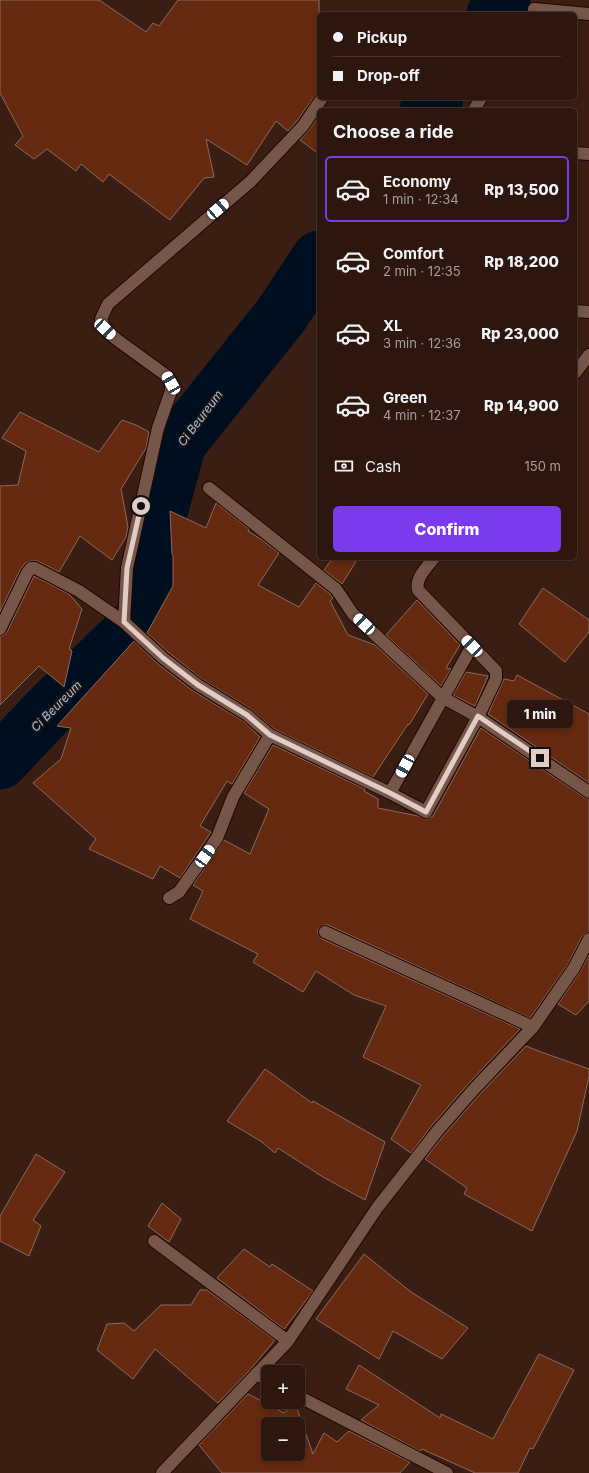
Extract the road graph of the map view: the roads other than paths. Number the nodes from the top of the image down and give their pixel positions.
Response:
1 (535, 8) edge
2 (571, 12) edge
3 (577, 13) edge
4 (589, 14) edge
5 (321, 100) edge
6 (577, 154) edge
7 (589, 154) edge
8 (577, 311) edge
9 (589, 312) edge
10 (589, 355) edge
11 (577, 370) edge
12 (209, 488) dead end
13 (432, 560) edge
14 (126, 624) junction
15 (0, 629) edge
16 (472, 646) junction
17 (442, 697) junction
18 (478, 716) junction
19 (270, 735) junction
20 (589, 792) edge
21 (390, 793) junction
22 (169, 898) dead end
23 (325, 932) dead end
24 (589, 939) edge
25 (533, 1027) junction
26 (154, 1241) dead end
27 (288, 1340) junction
28 (256, 1374) junction
29 (261, 1376) edge
30 (305, 1400) edge
31 (162, 1473) edge
32 (447, 1473) edge

1 - 2 street
3 - 4 street
5 - 14 street
6 - 7 street
8 - 9 street
10 - 11 street
12 - 17 street
13 - 16 street
14 - 15 street
14 - 19 street
16 - 17 street
16 - 18 street
17 - 18 street
17 - 21 street
18 - 20 street
18 - 21 street
19 - 21 street
19 - 22 street
23 - 25 street
24 - 25 street
25 - 27 street
26 - 27 street
27 - 28 street
28 - 29 street
28 - 31 street
30 - 32 street

